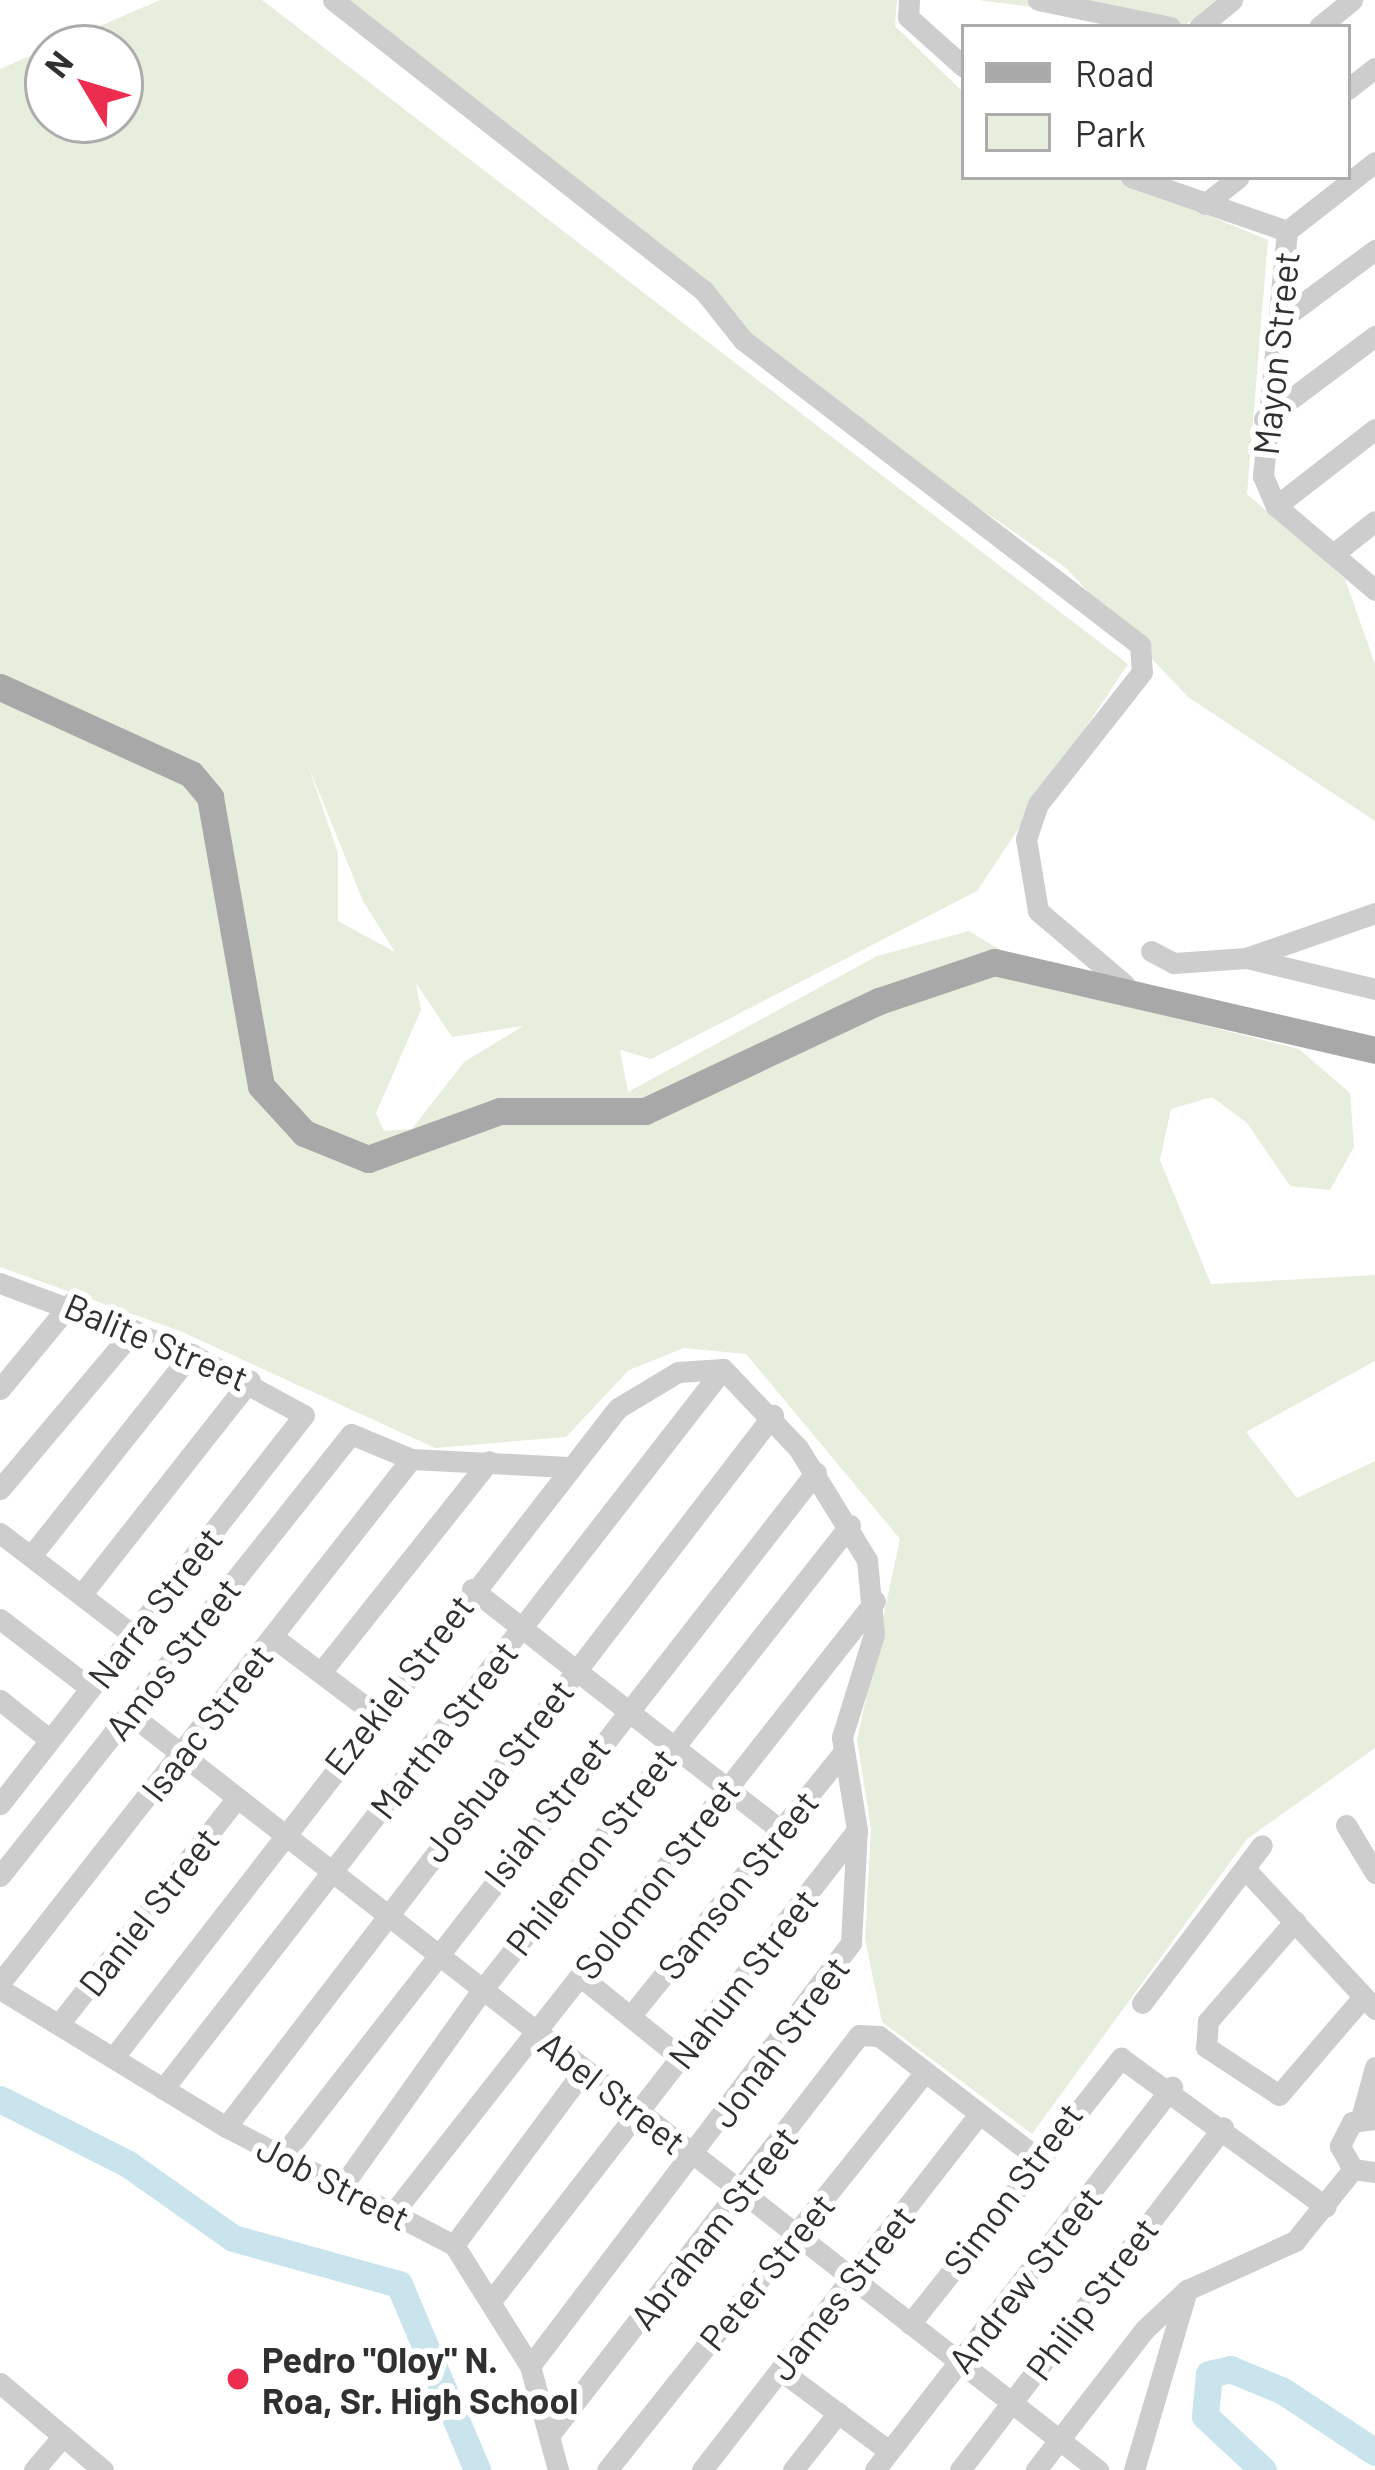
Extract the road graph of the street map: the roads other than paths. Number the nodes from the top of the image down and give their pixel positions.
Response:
1 (333, 0) edge
2 (909, 0) edge
3 (1038, 0) edge
4 (1232, 0) edge
5 (1352, 0) edge
6 (1155, 24) edge
7 (1203, 24) edge
8 (1323, 24) edge
9 (961, 64) edge
10 (1375, 68) edge
11 (1351, 87) edge
12 (1375, 162) edge
13 (1139, 180) edge
14 (1235, 180) edge
15 (1205, 204) junction
16 (1286, 231) junction
17 (1375, 250) edge
18 (1286, 316) junction
19 (1375, 335) edge
20 (1264, 419) junction
21 (1375, 429) edge
22 (1276, 506) junction
23 (1375, 521) edge
24 (1337, 551) junction
25 (1375, 590) edge
26 (0, 687) edge
27 (1375, 913) edge
28 (1151, 951) dead end
29 (1246, 958) junction
30 (1124, 984) junction
31 (1375, 989) edge
32 (1375, 1050) edge
33 (3, 1282) edge
34 (70, 1304) junction
35 (134, 1330) junction
36 (191, 1354) junction
37 (723, 1369) junction
38 (250, 1381) junction
39 (0, 1389) edge
40 (304, 1409) joint
41 (773, 1415) junction
42 (411, 1459) junction
43 (488, 1461) junction
44 (568, 1466) junction
45 (816, 1472) junction
46 (0, 1489) edge
47 (850, 1526) junction
48 (0, 1533) edge
49 (31, 1556) junction
50 (472, 1589) junction
51 (82, 1595) junction
52 (875, 1600) junction
53 (0, 1619) edge
54 (521, 1628) junction
55 (133, 1636) junction
56 (273, 1637) junction
57 (574, 1671) junction
58 (322, 1672) junction
59 (90, 1688) junction
60 (1, 1702) edge
61 (623, 1711) junction
62 (128, 1713) junction
63 (374, 1713) junction
64 (50, 1740) junction
65 (670, 1748) junction
66 (181, 1754) junction
67 (842, 1754) junction
68 (727, 1786) junction
69 (237, 1798) junction
70 (0, 1804) edge
71 (1346, 1825) dead end
72 (781, 1830) junction
73 (857, 1830) junction
74 (282, 1833) junction
75 (1262, 1845) dead end
76 (1246, 1870) junction
77 (332, 1873) junction
78 (1375, 1873) edge
79 (0, 1876) edge
80 (386, 1915) junction
81 (1295, 1921) junction
82 (435, 1953) junction
83 (581, 1977) junction
84 (0, 1986) edge
85 (482, 1990) junction
86 (1142, 2003) dead end
87 (1369, 2003) edge
88 (633, 2013) junction
89 (58, 2024) junction
90 (534, 2031) junction
91 (680, 2057) junction
92 (112, 2058) junction
93 (1375, 2066) edge
94 (584, 2070) junction
95 (925, 2072) junction
96 (1172, 2087) junction
97 (163, 2089) junction
98 (638, 2112) junction
99 (979, 2114) junction
100 (1368, 2119) edge
101 (226, 2127) junction
102 (1223, 2127) junction
103 (283, 2155) junction
104 (693, 2155) junction
105 (1035, 2156) junction
106 (1364, 2171) edge
107 (343, 2185) junction
108 (742, 2193) junction
109 (1326, 2207) junction
110 (393, 2213) junction
111 (795, 2235) junction
112 (454, 2245) junction
113 (851, 2279) junction
114 (1187, 2290) junction
115 (494, 2297) junction
116 (910, 2324) junction
117 (1145, 2329) junction
118 (1173, 2353) junction
119 (960, 2363) junction
120 (530, 2366) junction
121 (780, 2370) junction
122 (0, 2383) edge
123 (1011, 2403) junction
124 (838, 2413) junction
125 (551, 2433) junction
126 (62, 2437) junction
127 (1059, 2440) junction
128 (882, 2461) edge
129 (34, 2470) edge
130 (103, 2470) edge
131 (558, 2470) edge
132 (607, 2470) edge
133 (702, 2470) edge
134 (793, 2470) edge
135 (960, 2470) edge
136 (1036, 2470) edge
137 (1098, 2470) edge
138 (1134, 2470) edge

1 - 30 street
2 - 9 street
3 - 6 street
4 - 7 street
5 - 8 street
10 - 11 street
12 - 16 street
13 - 15 street, Mayon Street
14 - 15 street
15 - 16 street, Mayon Street
16 - 18 street, Mayon Street
17 - 18 street
18 - 20 street, Mayon Street
19 - 20 street
20 - 22 street, Mayon Street
21 - 22 street
22 - 24 street, Mayon Street
23 - 24 street
24 - 25 street, Mayon Street
26 - 30 main road
27 - 29 street
28 - 29 street
29 - 31 street
30 - 32 main road
33 - 34 street, Balite Street
34 - 35 street, Balite Street
34 - 39 street
35 - 36 street, Balite Street
35 - 46 street
36 - 38 street, Balite Street
36 - 49 street
37 - 41 street
37 - 44 street, Ezekiel Street
37 - 54 street, Martha Street
38 - 40 street, Balite Street
38 - 51 street
40 - 55 street, Narra Street
41 - 45 street
41 - 57 street, Joshua Street
42 - 43 street
42 - 56 street, Isaac Street
42 - 62 street, Amos Street
43 - 44 street
43 - 58 street
44 - 50 street, Ezekiel Street
45 - 47 street
45 - 61 street, Isiah Street
47 - 52 street
47 - 65 street, Philemon Street
48 - 49 street
49 - 51 street
50 - 54 street
50 - 63 street, Ezekiel Street
51 - 55 street
52 - 67 street
52 - 68 street, Solomon Street
53 - 59 street
54 - 57 street
54 - 77 street, Martha Street
55 - 59 street, Narra Street
56 - 58 street
56 - 66 street, Isaac Street
57 - 61 street
57 - 80 street, Joshua Street
58 - 63 street
59 - 64 street, Narra Street
60 - 64 street
61 - 65 street
61 - 82 street, Isiah Street
62 - 66 street, Abel Street
62 - 79 street, Amos Street
63 - 74 street, Ezekiel Street
64 - 70 street, Narra Street
65 - 68 street
65 - 85 street, Philemon Street
66 - 69 street, Abel Street
66 - 84 street, Isaac Street
67 - 72 street, Samson Street
67 - 73 street
68 - 72 street
68 - 83 street, Solomon Street
69 - 74 street, Abel Street
69 - 89 street, Daniel Street
71 - 78 street
72 - 88 street, Samson Street
73 - 91 street, Nahum Street
73 - 104 street, Jonah Street
74 - 77 street, Abel Street
74 - 92 street, Ezekiel Street
75 - 76 street
76 - 81 street
76 - 86 street
77 - 80 street, Abel Street
77 - 97 street, Martha Street
80 - 82 street, Abel Street
80 - 101 street, Joshua Street
81 - 87 street
81 - 87 street
82 - 85 street, Abel Street
82 - 103 street, Isiah Street
83 - 88 street
83 - 90 street, Solomon Street
84 - 89 street, Job Street
85 - 90 street, Abel Street
85 - 107 street, Philemon Street
88 - 91 street
89 - 92 street, Job Street
90 - 94 street, Abel Street
90 - 110 street, Solomon Street
91 - 98 street, Nahum Street
92 - 97 street, Job Street
93 - 100 street
94 - 98 street, Abel Street
94 - 112 street
95 - 99 street
95 - 108 street, Abraham Street
95 - 111 street, Peter Street
96 - 102 street
96 - 105 street, Simon Street
96 - 119 street, Andrew Street
97 - 101 street, Job Street
98 - 104 street, Abel Street
98 - 115 street, Nahum Street
99 - 105 street
99 - 113 street, James Street
100 - 106 street
101 - 103 street, Job Street
102 - 109 street
102 - 123 street, Philip Street
103 - 107 street, Job Street
104 - 108 street, Abel Street
104 - 120 street, Jonah Street
105 - 116 street, Simon Street
106 - 109 street
107 - 110 street, Job Street
108 - 111 street, Abel Street
108 - 125 street, Abraham Street
109 - 114 street
110 - 112 street, Job Street
111 - 113 street, Abel Street
111 - 132 street, Peter Street
112 - 115 street, Job Street
113 - 116 street, Abel Street
113 - 121 street, James Street
114 - 117 street
114 - 118 street
115 - 120 street, Job Street
116 - 119 street, Abel Street
117 - 118 street
117 - 127 street
118 - 138 street
119 - 123 street, Abel Street
119 - 128 street, Andrew Street
120 - 125 street, Job Street
121 - 124 street
121 - 133 street, James Street
122 - 126 street
123 - 127 street, Abel Street
123 - 135 street, Philip Street
124 - 128 street
124 - 134 street
125 - 131 street, Job Street
126 - 129 street
126 - 130 street
127 - 136 street
127 - 137 street, Abel Street

